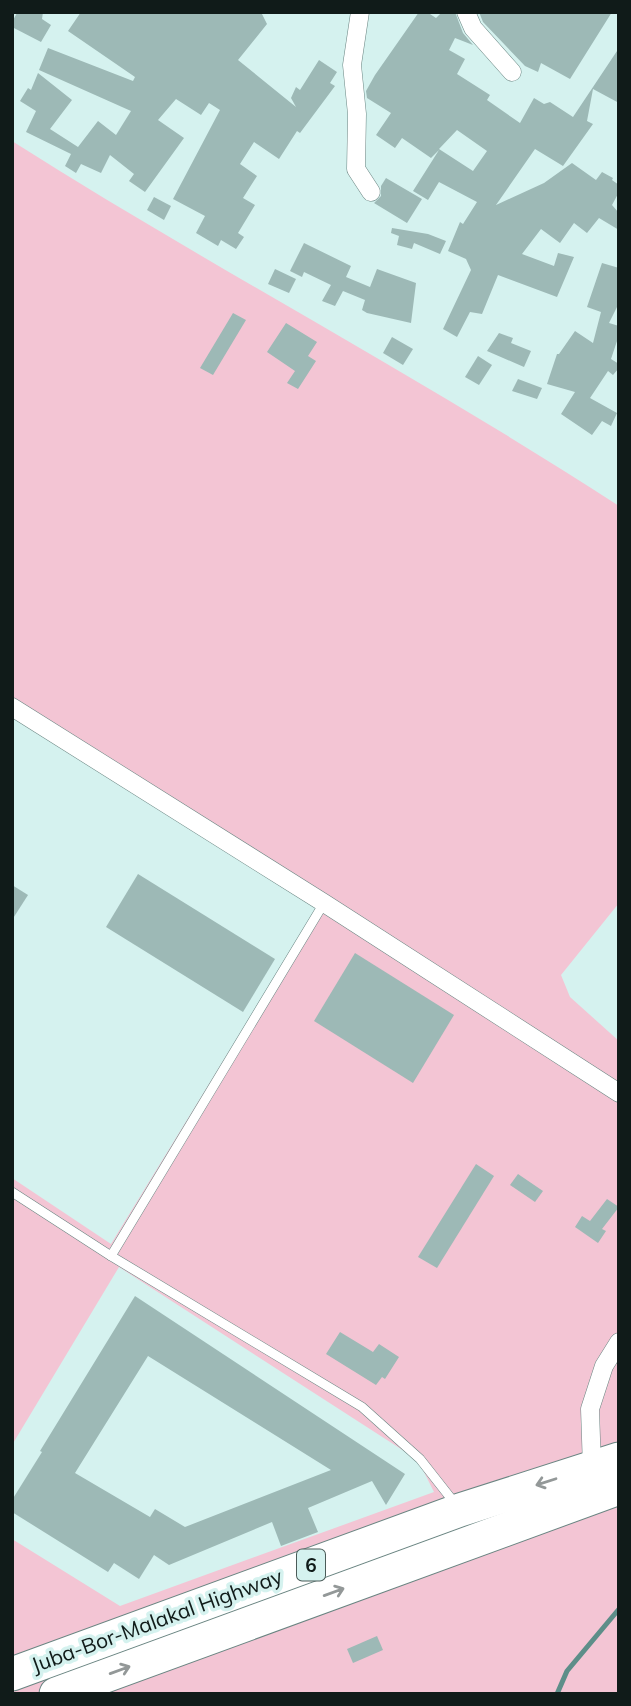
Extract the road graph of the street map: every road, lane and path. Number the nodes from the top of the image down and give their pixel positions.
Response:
1 (360, 12) edge
2 (466, 12) edge
3 (512, 72) dead end
4 (371, 192) dead end
5 (12, 706) edge
6 (324, 903) junction
7 (619, 1093) edge
8 (12, 1192) edge
9 (111, 1256) junction
10 (619, 1342) edge
11 (610, 1469) edge
12 (460, 1510) junction
13 (12, 1674) edge
14 (56, 1694) edge

1 - 4 street
2 - 3 street
5 - 6 street
6 - 7 street
6 - 9 lane
8 - 9 lane
9 - 12 lane
10 - 11 street
11 -> 12 highway, Juba-Bor-Malakal Highway / 6
14 -> 11 highway, Juba-Bor-Malakal Highway / 6
12 - 13 highway, Juba-Bor-Malakal Highway / 6

